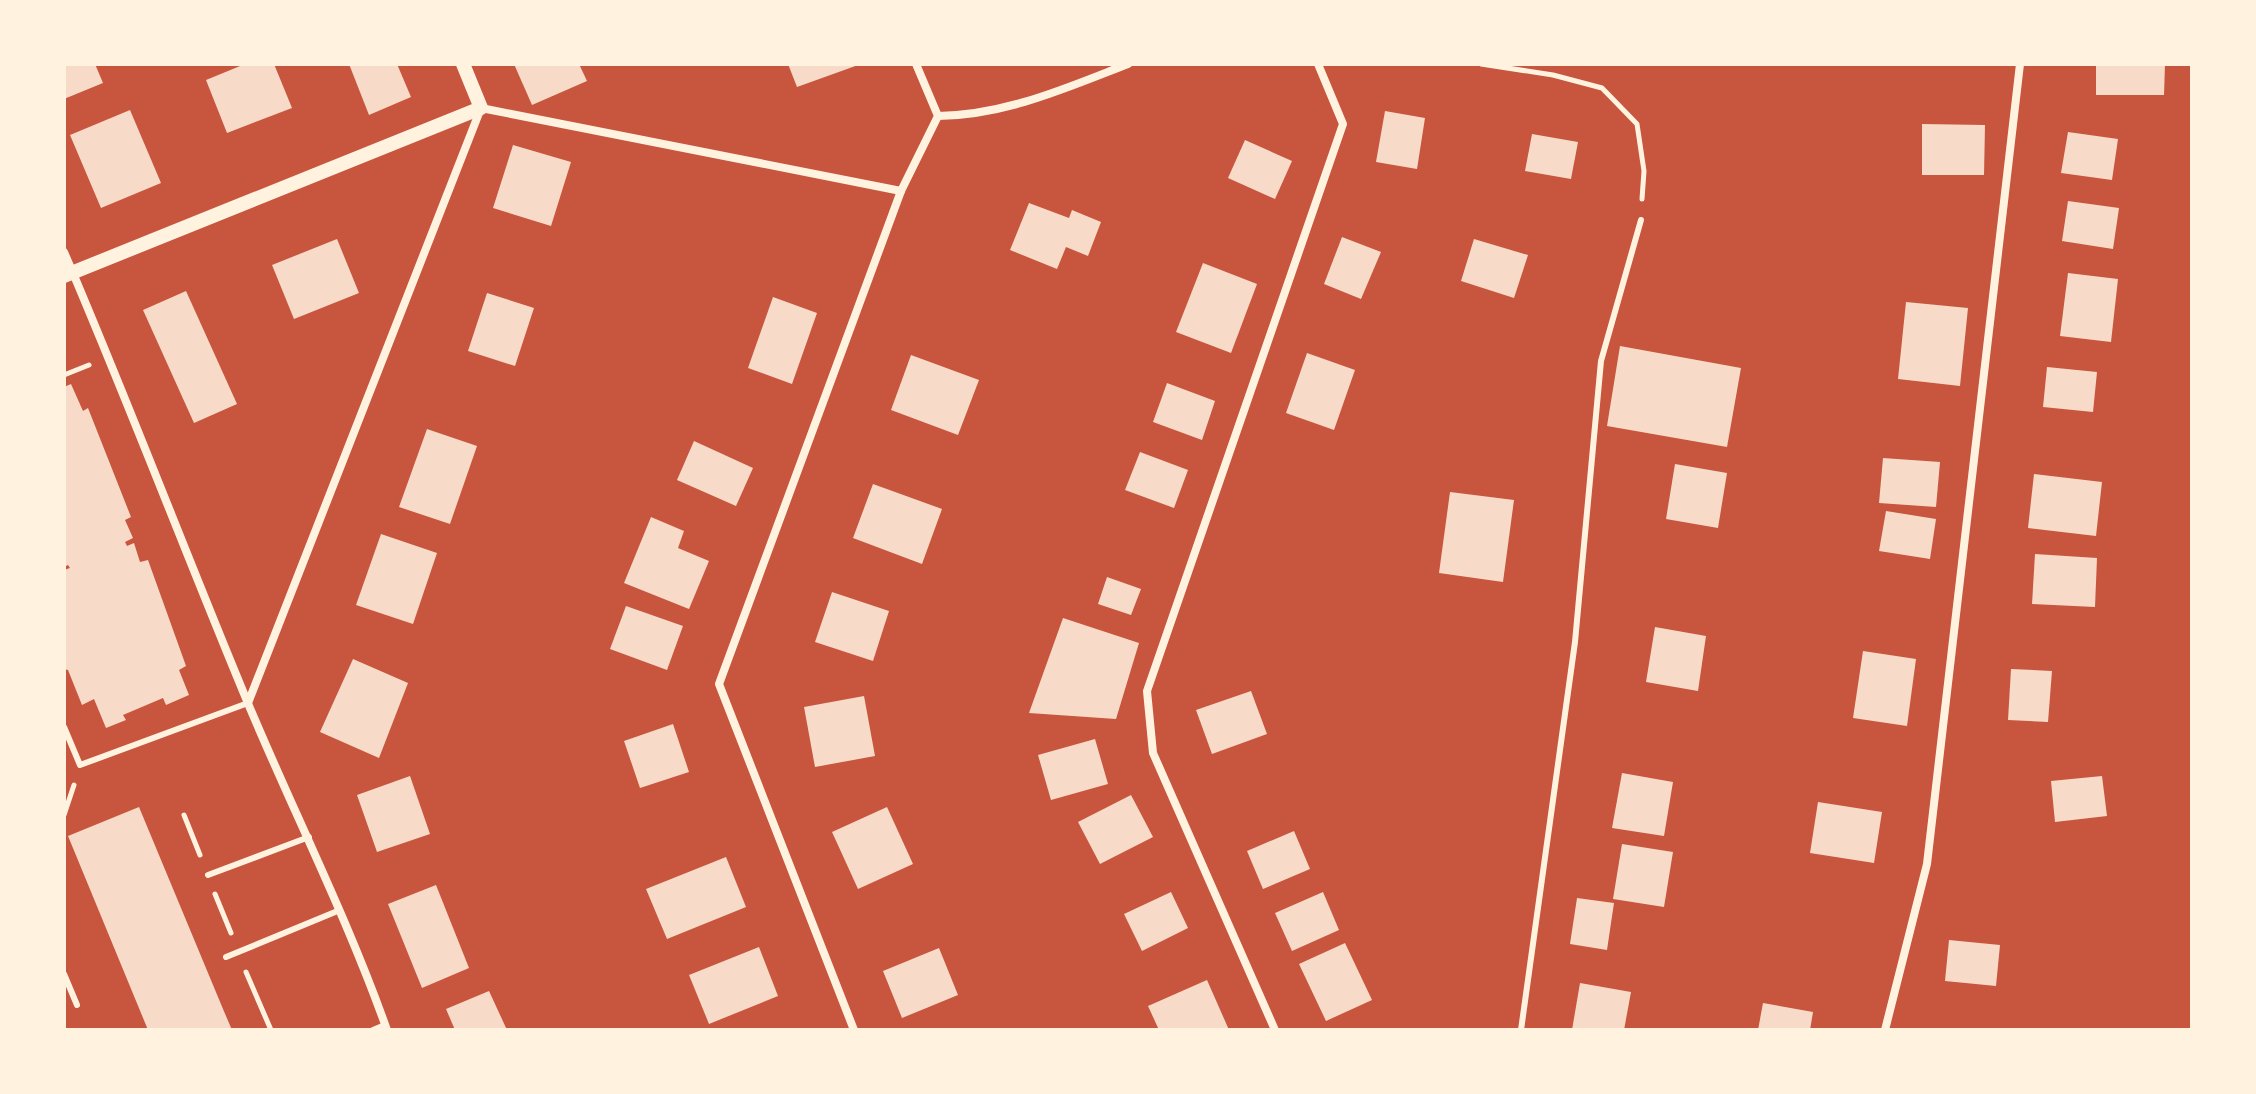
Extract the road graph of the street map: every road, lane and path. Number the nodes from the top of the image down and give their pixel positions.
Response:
1 (463, 64) edge
2 (916, 64) edge
3 (1128, 64) edge
4 (1318, 64) edge
5 (1481, 64) edge
6 (2020, 64) edge
7 (481, 108) junction
8 (938, 116) junction
9 (901, 191) junction
10 (1641, 220) joint
11 (64, 252) edge
12 (68, 274) edge
13 (248, 703) junction
14 (64, 727) edge
15 (80, 765) junction
16 (64, 815) edge
17 (309, 837) junction
18 (208, 875) dead end
19 (214, 891) dead end
20 (340, 910) junction
21 (223, 913) dead end
22 (226, 957) dead end
23 (64, 974) edge
24 (256, 996) dead end
25 (77, 1005) dead end
26 (386, 1028) edge
27 (271, 1030) edge
28 (373, 1030) edge
29 (854, 1030) edge
30 (1275, 1030) edge
31 (1521, 1030) edge
32 (1885, 1030) edge

1 - 7 street
2 - 8 street
3 - 8 street
4 - 30 street
5 - 10 path
6 - 32 street
7 - 9 street
7 - 12 street
7 - 13 street
8 - 9 street
9 - 29 street
10 - 31 lane
11 - 12 street
12 - 13 street
13 - 15 lane
13 - 17 street
14 - 15 lane
15 - 16 path
17 - 18 lane
17 - 20 street
19 - 21 path
20 - 22 lane
20 - 26 street
23 - 25 lane
24 - 27 path
26 - 28 lane

